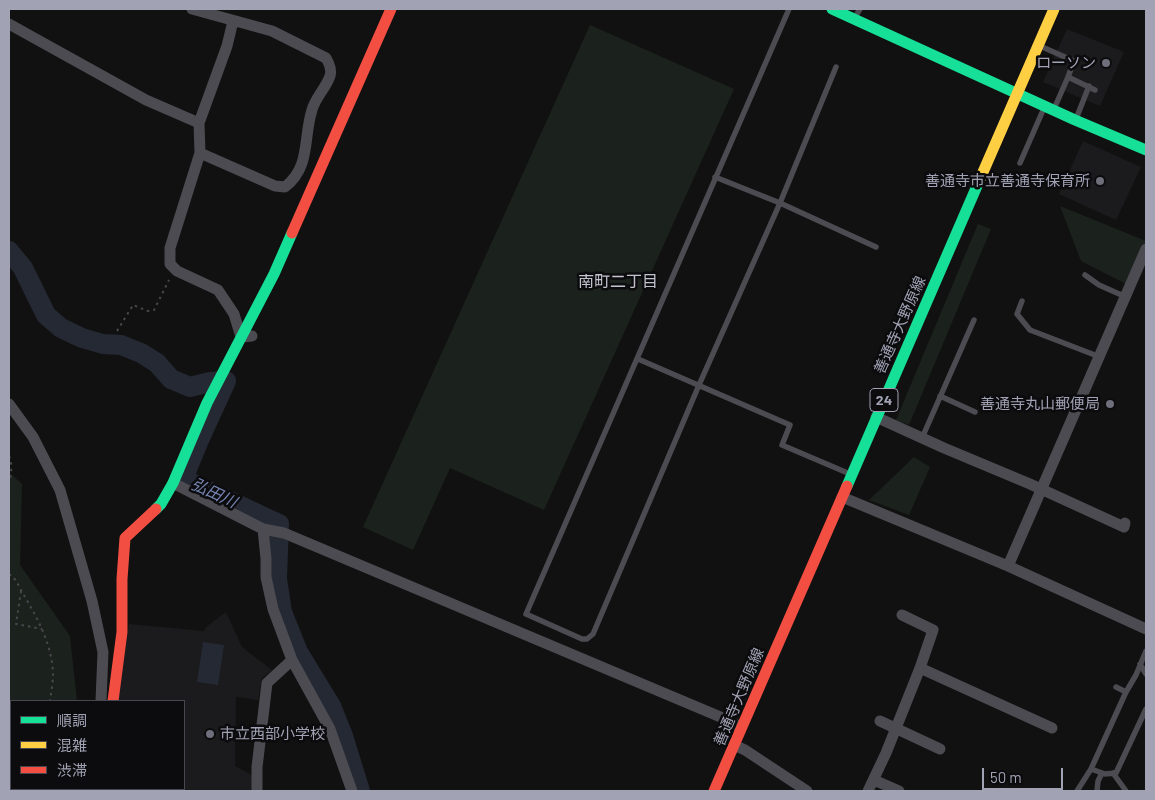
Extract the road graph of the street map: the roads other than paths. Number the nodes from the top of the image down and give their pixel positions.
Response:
1 (192, 9) edge
2 (391, 9) edge
3 (789, 9) edge
4 (832, 9) edge
5 (1054, 9) edge
6 (857, 14) edge
7 (233, 21) junction
8 (9, 24) edge
9 (1038, 46) junction
10 (836, 67) dead end
11 (1068, 77) junction
12 (1089, 86) junction
13 (1095, 90) dead end
14 (1018, 92) junction
15 (1049, 108) junction
16 (1075, 120) junction
17 (199, 123) junction
18 (1146, 150) edge
19 (200, 154) junction
20 (1020, 163) dead end
21 (715, 177) junction
22 (780, 203) junction
23 (876, 247) dead end
24 (1146, 249) edge
25 (1084, 275) dead end
26 (1126, 297) junction
27 (1022, 301) dead end
28 (974, 320) dead end
29 (246, 336) junction
30 (1100, 357) junction
31 (638, 359) junction
32 (699, 385) junction
33 (940, 396) junction
34 (9, 404) edge
35 (975, 412) dead end
36 (876, 418) junction
37 (922, 438) junction
38 (851, 475) junction
39 (173, 483) junction
40 (1042, 491) junction
41 (842, 497) junction
42 (1125, 523) dead end
43 (266, 530) junction
44 (1008, 566) junction
45 (902, 615) dead end
46 (1146, 616) edge
47 (1144, 628) edge
48 (1146, 651) edge
49 (292, 660) junction
50 (1140, 664) junction
51 (920, 668) junction
52 (1146, 674) edge
53 (1116, 687) dead end
54 (1126, 692) junction
55 (101, 700) edge
56 (113, 700) edge
57 (1146, 709) edge
58 (880, 721) dead end
59 (741, 728) junction
60 (1052, 728) dead end
61 (896, 729) junction
62 (734, 745) junction
63 (940, 749) dead end
64 (1091, 769) junction
65 (1102, 773) junction
66 (1113, 773) junction
67 (874, 780) junction
68 (257, 791) edge
69 (352, 791) edge
70 (714, 791) edge
71 (807, 791) edge
72 (868, 791) edge
73 (899, 791) edge
74 (1077, 791) edge
75 (1098, 791) edge
76 (1126, 791) edge

1 - 7 street
2 - 29 street
3 - 21 lane
4 - 6 street
5 - 9 street, 善通寺大野原線 / 24
6 - 14 street
7 - 17 street
7 - 19 street
8 - 17 street
9 - 11 lane
9 - 14 street, 善通寺大野原線 / 24
10 - 22 lane
11 - 12 lane
11 - 15 lane
12 - 13 lane
12 - 16 lane
14 - 15 street
14 - 36 street, 善通寺大野原線 / 24
15 - 16 street
15 - 20 lane
16 - 18 street
17 - 19 street
19 - 29 street
21 - 22 lane
21 - 31 lane
22 - 23 lane
22 - 32 lane
24 - 26 street
25 - 26 lane
26 - 30 street
27 - 30 lane
28 - 33 lane
29 - 39 street
30 - 40 street
31 - 32 lane
31 - 32 lane
32 - 38 lane
33 - 35 lane
33 - 37 lane
34 - 55 street
36 - 37 street
36 - 38 street, 善通寺大野原線 / 24
37 - 40 street
38 - 41 street, 善通寺大野原線 / 24
39 - 43 street
39 - 56 street
40 - 42 street
40 - 44 street
41 - 44 street
41 - 59 street, 善通寺大野原線 / 24
43 - 49 street
43 - 59 street
44 - 47 street
45 - 51 street
46 - 47 street
48 - 50 lane
49 - 68 street
49 - 69 street
50 - 52 lane
50 - 54 lane
51 - 60 street
51 - 61 street
53 - 54 lane
54 - 64 lane
57 - 66 lane
58 - 61 street
59 - 62 street, 善通寺大野原線 / 24
61 - 63 street
61 - 67 street
62 - 70 street, 善通寺大野原線 / 24
62 - 71 street
64 - 65 lane
64 - 74 lane
65 - 66 lane
65 - 75 lane
66 - 76 lane
67 - 72 street
67 - 73 street

